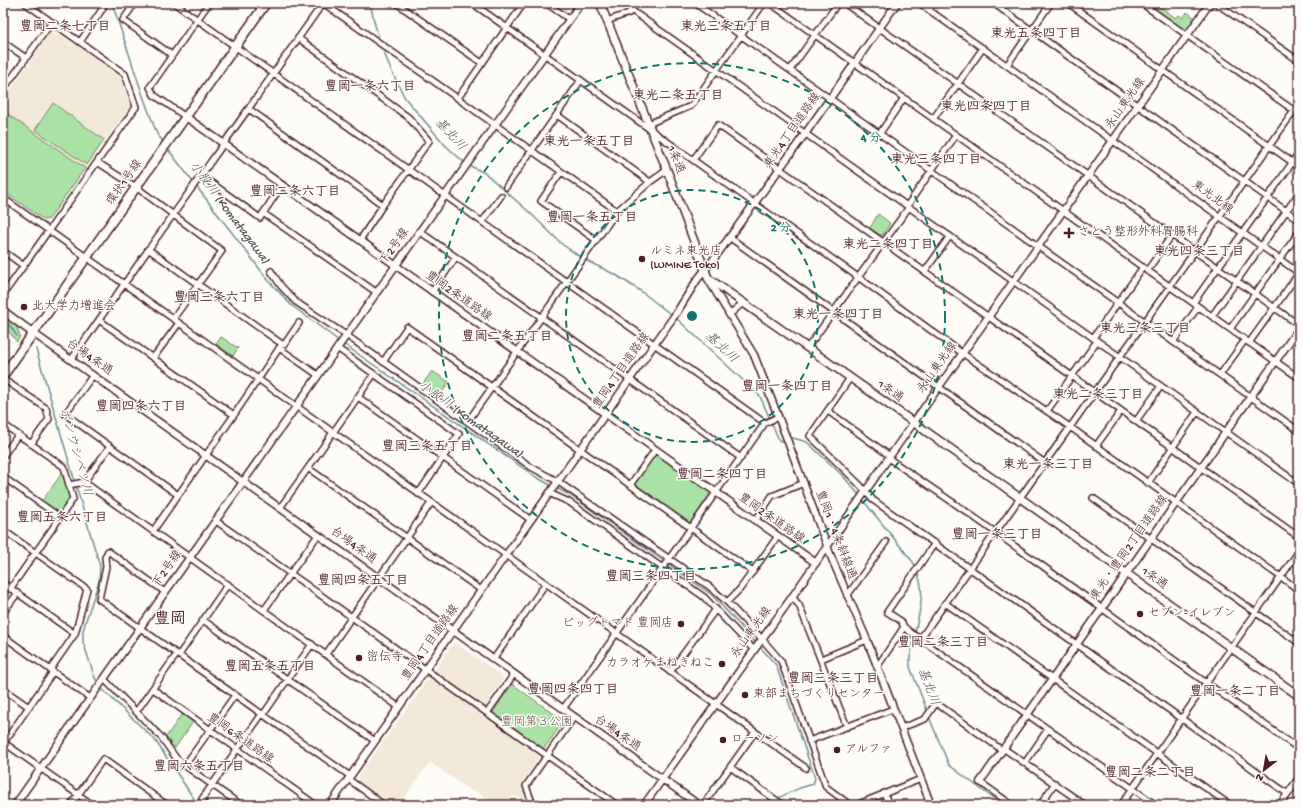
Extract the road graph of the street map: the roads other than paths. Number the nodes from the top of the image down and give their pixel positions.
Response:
1 (25, 3) edge
2 (102, 3) edge
3 (135, 3) edge
4 (174, 3) edge
5 (209, 3) edge
6 (266, 3) edge
7 (396, 3) edge
8 (472, 3) edge
9 (524, 3) edge
10 (546, 3) edge
11 (581, 3) edge
12 (600, 3) edge
13 (636, 3) edge
14 (695, 3) edge
15 (764, 3) edge
16 (770, 3) edge
17 (838, 3) edge
18 (844, 3) edge
19 (897, 3) edge
20 (919, 3) edge
21 (934, 3) edge
22 (993, 3) edge
23 (1051, 3) edge
24 (1068, 3) edge
25 (1141, 3) edge
26 (1210, 3) edge
27 (1216, 3) edge
28 (1292, 3) edge
29 (1299, 8) edge
30 (631, 10) junction
31 (929, 10) junction
32 (197, 19) junction
33 (569, 19) junction
34 (607, 21) junction
35 (52, 22) junction
36 (507, 28) junction
37 (879, 28) junction
38 (1032, 30) junction
39 (741, 35) junction
40 (814, 35) junction
41 (1188, 35) junction
42 (298, 38) junction
43 (3, 42) edge
44 (80, 42) junction
45 (235, 47) junction
46 (983, 48) junction
47 (544, 54) junction
48 (172, 55) junction
49 (26, 58) junction
50 (1299, 62) edge
51 (482, 63) junction
52 (854, 64) junction
53 (1007, 65) junction
54 (790, 70) junction
55 (1163, 70) junction
56 (716, 71) junction
57 (274, 74) junction
58 (581, 80) junction
59 (958, 84) junction
60 (3, 90) edge
61 (458, 98) junction
62 (830, 98) junction
63 (904, 98) junction
64 (1299, 104) edge
65 (1138, 106) junction
66 (249, 109) junction
67 (1297, 113) edge
68 (557, 115) junction
69 (186, 117) junction
70 (933, 119) junction
71 (495, 124) junction
72 (650, 127) junction
73 (880, 133) junction
74 (805, 134) junction
75 (956, 135) junction
76 (1113, 140) junction
77 (224, 144) junction
78 (1269, 146) junction
79 (531, 151) junction
80 (1299, 153) edge
81 (693, 160) junction
82 (97, 162) junction
83 (1292, 162) junction
84 (1299, 167) edge
85 (780, 168) junction
86 (408, 169) junction
87 (667, 170) junction
88 (932, 170) junction
89 (561, 172) junction
90 (1087, 176) junction
91 (200, 178) junction
92 (1245, 181) junction
93 (650, 182) junction
94 (282, 185) junction
95 (136, 187) junction
96 (506, 187) dead end
97 (1299, 193) edge
98 (445, 195) junction
99 (501, 196) dead end
100 (3, 198) edge
101 (1267, 198) junction
102 (754, 203) junction
103 (383, 205) junction
104 (908, 206) junction
105 (616, 211) junction
106 (1063, 211) junction
107 (1286, 211) junction
108 (263, 213) junction
109 (174, 214) junction
110 (1220, 216) junction
111 (1299, 220) edge
112 (482, 222) junction
113 (49, 231) junction
114 (420, 231) junction
115 (1299, 232) edge
116 (1243, 233) junction
117 (1172, 235) junction
118 (950, 236) junction
119 (729, 237) junction
120 (360, 240) junction
121 (596, 240) junction
122 (883, 242) junction
123 (1038, 246) junction
124 (1261, 246) junction
125 (148, 249) junction
126 (3, 251) edge
127 (1195, 251) junction
128 (456, 257) junction
129 (86, 258) junction
130 (1280, 259) junction
131 (24, 266) junction
132 (395, 266) junction
133 (1218, 268) junction
134 (1145, 269) junction
135 (705, 270) junction
136 (271, 271) dead end
137 (925, 271) junction
138 (1299, 273) edge
139 (858, 277) junction
140 (708, 278) junction
141 (1237, 281) junction
142 (566, 282) junction
143 (1013, 282) junction
144 (198, 284) junction
145 (123, 285) junction
146 (1170, 286) junction
147 (376, 292) junction
148 (432, 292) junction
149 (1256, 294) junction
150 (3, 296) edge
151 (744, 302) junction
152 (1118, 303) junction
153 (1193, 303) junction
154 (1198, 306) junction
155 (1275, 308) junction
156 (3, 311) edge
157 (834, 311) junction
158 (729, 315) junction
159 (988, 316) junction
160 (1212, 316) junction
161 (542, 317) junction
162 (173, 319) junction
163 (99, 320) junction
164 (1144, 322) junction
165 (178, 323) junction
166 (299, 324) dead end
167 (1299, 325) edge
168 (1299, 328) edge
169 (1230, 330) junction
170 (33, 333) junction
171 (345, 337) junction
172 (1095, 339) junction
173 (1247, 341) junction
174 (1173, 342) junction
175 (655, 344) junction
176 (280, 346) junction
177 (338, 346) junction
178 (808, 348) junction
179 (517, 352) junction
180 (962, 353) junction
181 (1120, 356) junction
182 (153, 358) junction
183 (71, 360) junction
184 (383, 362) junction
185 (1276, 362) junction
186 (4, 374) edge
187 (374, 374) junction
188 (93, 375) junction
189 (318, 375) junction
190 (1220, 375) junction
191 (1072, 376) junction
192 (850, 378) junction
193 (1299, 378) edge
194 (630, 379) junction
195 (258, 380) junction
196 (939, 386) junction
197 (1161, 386) junction
198 (492, 387) junction
199 (1095, 392) junction
200 (358, 397) junction
201 (1251, 397) junction
202 (296, 406) junction
203 (828, 411) junction
204 (1047, 411) junction
205 (1121, 411) junction
206 (1197, 412) junction
207 (234, 415) junction
208 (605, 415) junction
209 (468, 421) junction
210 (771, 421) junction
211 (1136, 421) junction
212 (914, 422) junction
213 (3, 424) edge
214 (1070, 427) junction
215 (1226, 432) junction
216 (1299, 432) edge
217 (333, 433) junction
218 (18, 435) junction
219 (31, 444) junction
220 (110, 446) junction
221 (1096, 446) junction
222 (1173, 447) junction
223 (580, 450) junction
224 (655, 450) junction
225 (206, 455) junction
226 (3, 456) edge
227 (889, 457) junction
228 (443, 458) junction
229 (740, 458) junction
230 (1045, 463) junction
231 (1201, 467) junction
232 (308, 468) junction
233 (3, 478) edge
234 (82, 482) junction
235 (243, 482) junction
236 (556, 482) junction
237 (804, 483) junction
238 (1148, 483) junction
239 (1299, 484) edge
240 (71, 485) junction
241 (630, 485) junction
242 (550, 492) junction
243 (418, 494) junction
244 (716, 494) junction
245 (864, 494) junction
246 (178, 495) junction
247 (1020, 498) junction
248 (1093, 498) dead end
249 (431, 503) junction
250 (1176, 503) junction
251 (280, 508) junction
252 (60, 518) junction
253 (216, 520) junction
254 (531, 520) junction
255 (755, 520) junction
256 (691, 528) junction
257 (3, 530) edge
258 (153, 531) junction
259 (995, 532) junction
260 (318, 535) junction
261 (778, 536) junction
262 (1299, 537) edge
263 (407, 538) junction
264 (1151, 538) junction
265 (886, 542) dead end
266 (935, 543) junction
267 (827, 545) junction
268 (1299, 551) edge
269 (36, 553) junction
270 (506, 555) junction
271 (190, 557) junction
272 (668, 559) junction
273 (816, 563) junction
274 (663, 567) junction
275 (970, 568) junction
276 (753, 572) junction
277 (290, 573) junction
278 (1126, 573) junction
279 (1281, 577) junction
280 (379, 579) junction
281 (3, 583) edge
282 (546, 583) junction
283 (228, 584) junction
284 (10, 589) junction
285 (481, 590) junction
286 (1299, 590) edge
287 (165, 592) junction
288 (17, 594) junction
289 (847, 596) junction
290 (792, 597) junction
291 (727, 602) junction
292 (945, 603) junction
293 (716, 609) junction
294 (1101, 609) junction
295 (264, 610) junction
296 (1255, 612) junction
297 (3, 613) edge
298 (352, 617) junction
299 (203, 620) junction
300 (904, 627) junction
301 (141, 628) junction
302 (453, 631) junction
303 (75, 634) junction
304 (616, 634) junction
305 (3, 636) edge
306 (919, 638) junction
307 (761, 640) junction
308 (867, 640) junction
309 (1299, 643) edge
310 (312, 644) junction
311 (1076, 644) junction
312 (1230, 648) junction
313 (755, 649) junction
314 (178, 654) junction
315 (326, 654) junction
316 (821, 659) junction
317 (494, 660) junction
318 (877, 667) junction
319 (426, 669) junction
320 (52, 671) junction
321 (670, 672) junction
322 (514, 674) junction
323 (288, 679) junction
324 (1052, 679) junction
325 (103, 680) junction
326 (1206, 684) junction
327 (3, 689) edge
328 (152, 689) junction
329 (235, 695) junction
330 (1299, 696) edge
331 (90, 698) junction
332 (716, 704) junction
333 (29, 707) junction
334 (399, 707) junction
335 (563, 709) junction
336 (893, 709) junction
337 (136, 712) junction
338 (487, 713) junction
339 (262, 714) junction
340 (1027, 714) junction
341 (574, 717) junction
342 (1182, 719) junction
343 (847, 727) junction
344 (901, 728) junction
345 (1048, 729) junction
346 (210, 730) junction
347 (755, 732) junction
348 (375, 741) junction
349 (809, 741) junction
350 (3, 742) edge
351 (237, 749) junction
352 (1003, 749) junction
353 (1299, 749) edge
354 (1157, 754) junction
355 (547, 756) junction
356 (1025, 763) junction
357 (185, 765) junction
358 (730, 767) junction
359 (41, 768) junction
360 (806, 768) dead end
361 (349, 778) junction
362 (1299, 778) edge
363 (662, 779) junction
364 (921, 779) junction
365 (980, 782) joint
366 (1054, 783) junction
367 (212, 785) junction
368 (1133, 789) junction
369 (884, 793) junction
370 (1288, 794) junction
371 (78, 795) junction
372 (696, 804) edge
373 (15, 805) edge
374 (71, 805) edge
375 (93, 805) edge
376 (167, 805) edge
377 (206, 805) edge
378 (241, 805) edge
379 (316, 805) edge
380 (330, 805) edge
381 (384, 805) edge
382 (533, 805) edge
383 (617, 805) edge
384 (644, 805) edge
385 (703, 805) edge
386 (783, 805) edge
387 (850, 805) edge
388 (856, 805) edge
389 (890, 805) edge
390 (931, 805) edge
391 (1012, 805) edge
392 (1040, 805) edge
393 (1085, 805) edge
394 (1121, 805) edge
395 (1156, 805) edge
396 (1230, 805) edge
397 (1280, 805) edge

1 - 35 street
2 - 44 street
3 - 48 street
4 - 32 street
5 - 32 street
6 - 45 main road, 環状1号線
7 - 51 street
8 - 36 street
9 - 36 street
10 - 33 street
11 - 33 street
12 - 34 main road, 1条通
13 - 30 street
14 - 39 street
15 - 39 street
16 - 40 street
17 - 40 street
18 - 37 street
19 - 37 street, 東光4丁目道路線
20 - 31 street, 東光北線
21 - 31 street
22 - 38 street
23 - 38 street
24 - 55 street
25 - 41 street
26 - 41 street, 永山東光線
27 - 50 street
28 - 29 street
30 - 34 street
30 - 56 street
31 - 46 street, 東光北線
32 - 45 street
32 - 48 street
33 - 47 street
34 - 72 main road, 1条通
35 - 44 street
35 - 49 street
36 - 47 street
36 - 51 street
37 - 52 street, 東光4丁目道路線
37 - 59 street
38 - 53 street
38 - 65 street
39 - 54 street
39 - 56 street
40 - 52 street
40 - 54 street
41 - 55 street, 永山東光線
41 - 67 street
42 - 57 street
42 - 61 street
42 - 86 street
43 - 49 street
44 - 82 street
45 - 57 street
45 - 69 main road, 環状1号線
46 - 53 street, 東光北線
46 - 59 street
47 - 58 street
47 - 71 street
48 - 69 street
49 - 60 street
51 - 61 street
52 - 62 street, 東光4丁目道路線
52 - 63 street
53 - 76 street, 東光北線
54 - 62 street
55 - 65 street, 永山東光線
55 - 78 street
56 - 72 street
56 - 74 street
57 - 66 street
57 - 86 street
58 - 68 street
58 - 72 street
59 - 70 street
59 - 90 street
61 - 71 street
62 - 73 street
62 - 74 street, 東光4丁目道路線
63 - 70 street
63 - 73 street
64 - 67 street
65 - 76 street, 永山東光線
65 - 92 street
66 - 77 street
66 - 103 street
67 - 78 street
68 - 79 street
68 - 93 street
69 - 77 street, 豊岡2条道路線
69 - 95 main road, 環状1号線
70 - 75 street
71 - 79 street
71 - 98 street, 下2号線
72 - 81 street
72 - 87 main road, 1条通
73 - 88 street
74 - 85 street, 東光4丁目道路線
74 - 104 street
75 - 88 street
75 - 106 street
76 - 90 street, 永山東光線
76 - 110 street, 東光北線
77 - 91 street
77 - 94 street, 豊岡2条道路線
78 - 83 street
78 - 92 street
79 - 89 street
79 - 96 street
80 - 83 street
81 - 85 street
81 - 102 street
82 - 95 street
82 - 113 street
83 - 84 street
83 - 101 street
85 - 102 street, 東光4丁目道路線
85 - 122 street
86 - 98 street
86 - 103 street
87 - 93 street
87 - 135 main road, 1条通
88 - 104 street
88 - 123 street
89 - 105 street
89 - 121 street
90 - 106 street, 永山東光線
90 - 117 street
91 - 108 street
91 - 109 street
92 - 101 street
92 - 110 street
93 - 105 street
94 - 108 street
94 - 120 street, 豊岡2条道路線
95 - 109 street
95 - 129 main road, 環状1号線
97 - 107 street
98 - 112 street
98 - 114 street, 下2号線
99 - 112 street
100 - 113 street
101 - 107 street
101 - 116 street
102 - 119 street, 東光4丁目道路線
102 - 139 street
103 - 120 street
104 - 118 street
104 - 122 street
105 - 121 street
106 - 123 street, 永山東光線
106 - 134 street
107 - 111 street
107 - 124 street
108 - 147 street
109 - 125 street
109 - 144 street
110 - 116 street, 東光北線
110 - 127 street
112 - 142 street
113 - 129 street
113 - 131 street
114 - 128 street
114 - 132 street, 下2号線
115 - 130 street
116 - 124 street, 東光北線
116 - 133 street
117 - 127 street
117 - 134 street
118 - 137 street
118 - 143 street
119 - 135 street, 東光4丁目道路線
119 - 157 street
120 - 132 street, 豊岡2条道路線
121 - 142 street
122 - 137 street
122 - 139 street
123 - 143 street, 永山東光線
123 - 152 street
124 - 130 street, 東光北線
124 - 141 street
125 - 144 street
125 - 145 street
126 - 131 street
127 - 133 street
127 - 146 street
128 - 148 street
128 - 161 street
129 - 145 street
129 - 170 main road, 環状1号線
130 - 138 street, 東光北線
130 - 149 street
131 - 150 street
132 - 147 street, 下2号線
132 - 148 street, 豊岡2条道路線
133 - 141 street
133 - 153 street
134 - 146 street
134 - 152 street
135 - 140 main road, 1条通
135 - 175 street, 豊岡4丁目道路線
136 - 171 street
137 - 159 street
138 - 155 street
139 - 157 street
139 - 180 street
140 - 151 main road, 1条通
140 - 158 street, 豊岡1・4条斜線通
141 - 149 street
141 - 160 street
142 - 161 street
142 - 175 street
143 - 159 street, 永山東光線
143 - 172 street
144 - 162 street
144 - 176 street
145 - 162 street
145 - 163 street
146 - 153 street
146 - 164 street
147 - 171 street, 下2号線
148 - 179 street, 豊岡2条道路線
149 - 155 street
149 - 169 street
151 - 158 street
151 - 178 main road, 1条通
152 - 164 street
152 - 172 street
153 - 154 street
154 - 160 street
154 - 174 street
155 - 167 street
155 - 173 street
156 - 170 main road
157 - 178 street
157 - 196 street
158 - 210 street, 豊岡1・4条斜線通
159 - 180 street, 永山東光線
159 - 191 street
160 - 169 street
161 - 179 street
161 - 194 street
162 - 165 street
163 - 182 street
163 - 183 street
164 - 174 street
164 - 181 street
165 - 182 street
165 - 195 street
166 - 176 street
168 - 185 street, 東光・豊岡2丁目道路線
169 - 173 street
170 - 183 street, 台場4条通
170 - 186 main road, 環状1号線
171 - 177 street, 下2号線
171 - 184 street
172 - 181 street
172 - 191 street
173 - 185 street
173 - 190 street
174 - 190 street
175 - 194 street, 豊岡4丁目道路線
175 - 210 street
176 - 189 street
176 - 195 street
177 - 187 street
177 - 189 street, 下2号線
178 - 192 main road, 1条通
179 - 198 street
179 - 208 street, 豊岡2条道路線
180 - 196 street, 永山東光線
180 - 204 street
181 - 197 street
181 - 199 street
182 - 207 street
183 - 188 street, 台場4条通
184 - 198 street
184 - 209 street
185 - 193 street
185 - 201 street, 東光・豊岡2丁目道路線
186 - 219 street
187 - 200 street
187 - 228 street
188 - 220 street
188 - 225 street, 台場4条通
189 - 202 street, 下2号線
190 - 201 street
191 - 199 street
191 - 204 street
192 - 203 street
192 - 212 main road, 1条通
194 - 208 street, 豊岡4丁目道路線
194 - 229 street
195 - 202 street
195 - 207 street
196 - 212 street, 永山東光線
196 - 230 street
197 - 206 street
197 - 211 street
198 - 209 street
198 - 223 street
199 - 205 street
199 - 214 street
200 - 217 street
200 - 228 street
201 - 215 street, 東光・豊岡2丁目道路線
201 - 216 street
202 - 217 street
202 - 235 street, 下2号線
203 - 227 street
203 - 245 street
204 - 214 street
205 - 211 street
205 - 221 street
206 - 215 street
206 - 222 street
207 - 225 street
208 - 223 street, 豊岡4丁目道路線
208 - 224 street, 豊岡2条道路線
209 - 236 street
210 - 229 street
210 - 237 street, 豊岡1・4条斜線通
211 - 222 street
212 - 227 street, 永山東光線
212 - 247 main road, 1条通
213 - 218 street
214 - 221 street
214 - 230 street
215 - 231 street, 東光・豊岡2丁目道路線
215 - 239 street
217 - 232 street
217 - 243 street
218 - 219 street
218 - 226 street
219 - 240 street
220 - 234 street
220 - 246 street
221 - 238 street
222 - 231 street
222 - 238 street
223 - 236 street, 豊岡4丁目道路線
223 - 241 street
224 - 241 street
224 - 244 street, 豊岡2条道路線
225 - 235 street, 台場4条通
225 - 246 street
227 - 245 street, 永山東光線
227 - 259 street
228 - 243 street
228 - 254 street
229 - 244 street
230 - 247 street
231 - 250 street, 東光・豊岡2丁目道路線
231 - 262 street
232 - 251 street
232 - 263 street
233 - 252 street
234 - 240 street
234 - 258 street
235 - 251 street, 台場4条通
235 - 253 street, 下2号線
236 - 242 street, 豊岡4丁目道路線
236 - 272 street
237 - 255 street
237 - 267 street, 豊岡1・4条斜線通
238 - 250 street
240 - 252 street
241 - 256 street
242 - 254 street, 豊岡4丁目道路線
242 - 274 street
243 - 249 street
244 - 255 street, 豊岡2条道路線
244 - 256 street
245 - 266 street
245 - 267 street, 永山東光線
246 - 258 street
247 - 259 street
247 - 278 main road, 1条通
248 - 264 street
249 - 263 street
249 - 270 street
250 - 264 street, 東光・豊岡2丁目道路線
250 - 279 street
251 - 260 street, 台場4条通
252 - 269 street
253 - 271 street, 下2号線
253 - 277 street
254 - 270 street, 豊岡4丁目道路線
255 - 261 street, 豊岡2条道路線
256 - 272 street
256 - 276 street
257 - 269 street
258 - 271 street
259 - 275 street
259 - 294 street
260 - 277 street
260 - 280 street, 台場4条通
261 - 273 street, 豊岡2条道路線
261 - 276 street
263 - 280 street
263 - 285 street
264 - 278 street, 東光・豊岡2丁目道路線
264 - 296 street
265 - 289 street
266 - 275 street
266 - 300 street
267 - 273 street, 永山東光線
267 - 289 street, 豊岡1・4条斜線通
268 - 279 street
269 - 284 street
269 - 303 street
270 - 282 street
270 - 285 street, 豊岡4丁目道路線
271 - 283 street
271 - 287 street, 下2号線
272 - 274 street
272 - 291 street
273 - 290 street, 永山東光線
274 - 293 street
274 - 304 street
275 - 292 street
275 - 311 street
276 - 291 street
277 - 295 street
277 - 298 street
278 - 294 street, 東光・豊岡2丁目道路線
278 - 312 main road, 1条通
279 - 286 street
279 - 296 street
280 - 298 street
280 - 302 street, 台場4条通
281 - 284 street
282 - 304 street
282 - 317 street
283 - 295 street
283 - 299 street
284 - 288 street
285 - 302 street, 豊岡4丁目道路線
287 - 301 street, 下2号線
287 - 301 street
288 - 297 street
288 - 303 street
289 - 308 street, 豊岡1・4条斜線通
290 - 307 street, 永山東光線
290 - 316 street
291 - 307 street
292 - 306 street
292 - 324 street
293 - 313 street
293 - 321 street
294 - 311 street, 東光・豊岡2丁目道路線
294 - 326 street
295 - 310 street
296 - 309 street
296 - 312 street
298 - 315 street
298 - 319 street
299 - 314 street
299 - 323 street
300 - 306 street
300 - 318 street
301 - 314 street
301 - 325 street, 下2号線
302 - 317 street, 台場4条通
302 - 319 street, 豊岡4丁目道路線
303 - 320 street
304 - 321 street
304 - 335 street
305 - 320 street
306 - 340 street
307 - 313 street, 永山東光線
307 - 349 street
308 - 316 street
308 - 318 street, 豊岡1・4条斜線通
310 - 315 street
310 - 323 street
311 - 324 street, 東光・豊岡2丁目道路線
311 - 342 street
312 - 326 street
312 - 330 main road, 1条通
313 - 332 street, 永山東光線
314 - 328 street
314 - 329 street
315 - 334 street
316 - 343 street
317 - 322 street, 台場4条通
318 - 336 street, 豊岡1・4条斜線通
319 - 334 street, 豊岡4丁目道路線
319 - 338 street
320 - 331 street
320 - 333 street
321 - 332 street
322 - 335 street, 台場4条通
322 - 338 street
323 - 339 street
323 - 348 street
324 - 340 street, 東光・豊岡2丁目道路線
324 - 354 street
325 - 331 street, 下2号線
325 - 337 street
326 - 342 street
326 - 353 street
327 - 333 street
328 - 337 street
328 - 346 street, 豊岡6条道路線
329 - 339 street
329 - 346 street
331 - 359 street, 下2号線
332 - 347 street
332 - 363 street, 永山東光線
333 - 350 street
334 - 348 street, 豊岡4丁目道路線
335 - 341 street, 台場4条通
336 - 343 street
336 - 344 street, 豊岡1・4条斜線通
337 - 357 street
338 - 355 street
339 - 351 street
339 - 361 street
340 - 345 street
340 - 352 street, 東光・豊岡2丁目道路線
341 - 355 street
341 - 363 street, 台場4条通
342 - 354 street
342 - 370 street
343 - 349 street
344 - 352 street
344 - 364 street, 豊岡1・4条斜線通
345 - 356 street
345 - 368 street
346 - 351 street, 豊岡6条道路線
346 - 357 street
347 - 358 street
347 - 360 street
348 - 361 street, 豊岡4丁目道路線
349 - 387 street
350 - 359 street
351 - 367 street
351 - 379 street, 豊岡6条道路線
352 - 356 street
352 - 365 street, 東光・豊岡2丁目道路線
354 - 368 street
354 - 396 street
355 - 382 street
355 - 383 street
356 - 366 street
357 - 367 street
358 - 385 street
358 - 386 street
359 - 371 street
359 - 373 street, 下2号線
361 - 380 street, 豊岡4丁目道路線
361 - 381 street
362 - 370 street
363 - 372 street, 台場4条通
363 - 384 street, 永山東光線
364 - 369 street
364 - 390 street, 豊岡1・4条斜線通
365 - 391 street
366 - 392 street
366 - 393 street
367 - 377 street
367 - 378 street
368 - 394 street
368 - 395 street
369 - 388 street
369 - 389 street
370 - 397 street
371 - 374 street
371 - 375 street
371 - 376 street

